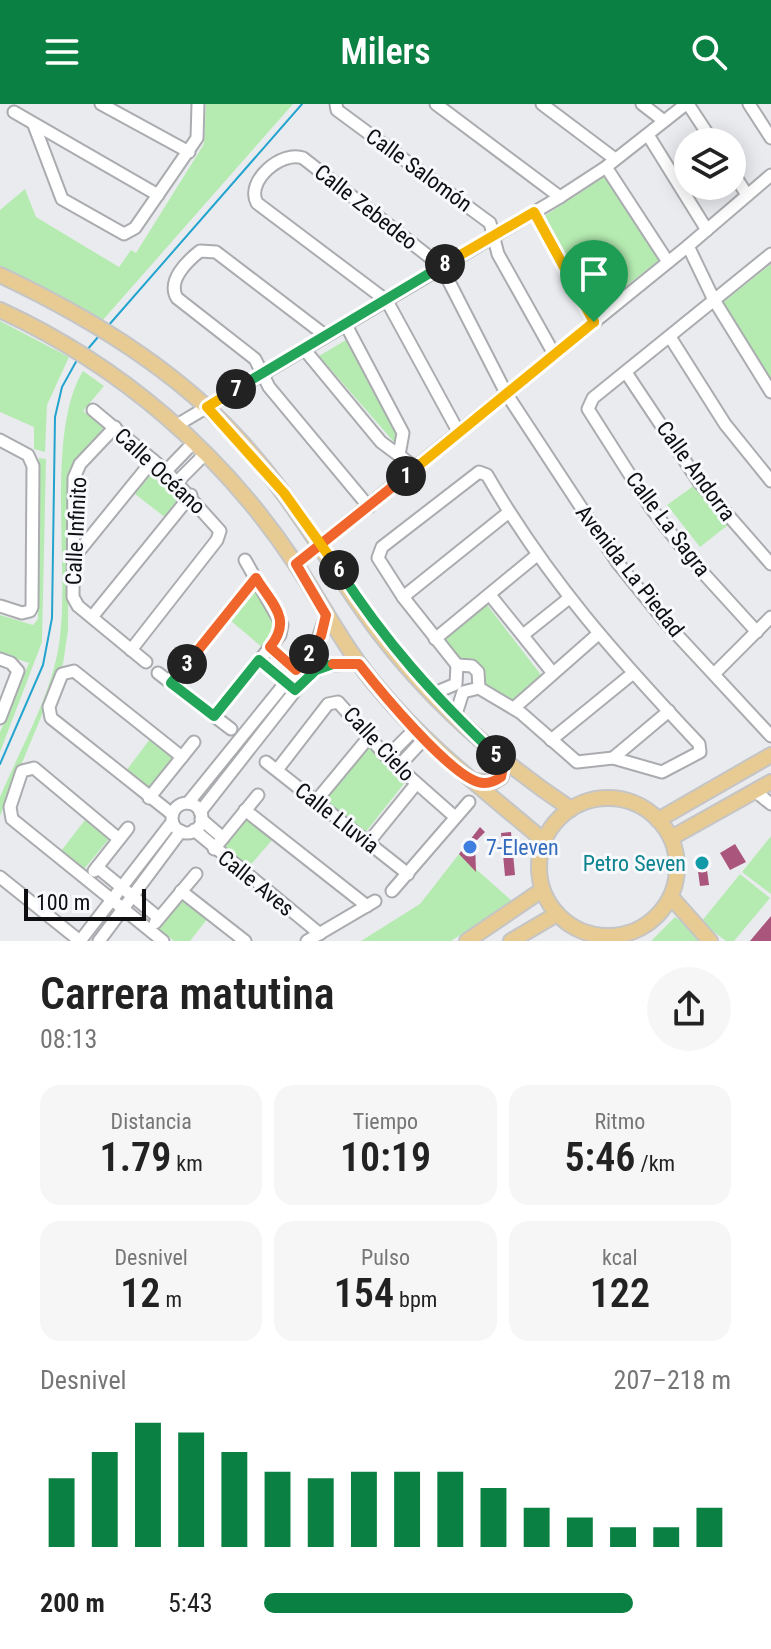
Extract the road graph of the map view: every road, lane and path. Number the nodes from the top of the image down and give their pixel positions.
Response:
1 (101, 104) edge
2 (198, 104) edge
3 (436, 104) edge
4 (542, 104) edge
5 (642, 104) edge
6 (687, 104) edge
7 (749, 104) edge
8 (336, 107) edge
9 (14, 112) dead end
10 (664, 121) junction
11 (34, 125) junction
12 (703, 128) edge
13 (648, 135) junction
14 (771, 138) edge
15 (189, 152) junction
16 (610, 163) junction
17 (771, 175) edge
18 (158, 195) junction
19 (747, 195) joint
20 (560, 197) junction
21 (534, 212) junction
22 (707, 230) junction
23 (493, 236) junction
24 (688, 246) junction
25 (771, 254) edge
26 (668, 262) junction
27 (441, 266) junction
28 (0, 275) edge
29 (714, 300) junction
30 (387, 301) junction
31 (0, 310) edge
32 (594, 322) junction
33 (346, 325) junction
34 (326, 336) junction
35 (670, 337) junction
36 (304, 349) junction
37 (554, 354) junction
38 (262, 373) junction
39 (627, 374) junction
40 (771, 392) edge
41 (506, 393) junction
42 (207, 407) junction
43 (93, 410) dead end
44 (177, 425) junction
45 (115, 427) junction
46 (459, 433) junction
47 (0, 440) edge
48 (194, 442) junction
49 (206, 453) junction
50 (399, 455) junction
51 (153, 460) junction
52 (416, 468) junction
53 (166, 471) junction
54 (771, 481) edge
55 (177, 482) junction
56 (191, 495) junction
57 (369, 507) junction
58 (509, 512) junction
59 (322, 545) junction
60 (537, 555) junction
61 (75, 556) junction
62 (245, 560) dead end
63 (296, 564) junction
64 (771, 564) edge
65 (256, 578) junction
66 (490, 595) junction
67 (403, 597) junction
68 (568, 599) junction
69 (0, 606) edge
70 (326, 615) junction
71 (92, 617) junction
72 (771, 617) edge
73 (757, 632) junction
74 (523, 635) junction
75 (597, 635) junction
76 (435, 639) junction
77 (270, 647) junction
78 (131, 650) junction
79 (0, 659) edge
80 (259, 660) junction
81 (146, 662) dead end
82 (359, 664) junction
83 (457, 665) junction
84 (552, 672) junction
85 (158, 673) dead end
86 (715, 673) junction
87 (301, 674) junction
88 (632, 674) junction
89 (171, 683) junction
90 (291, 686) junction
91 (459, 688) junction
92 (479, 688) junction
93 (432, 694) junction
94 (514, 708) junction
95 (669, 711) junction
96 (214, 716) junction
97 (455, 717) junction
98 (0, 718) edge
99 (231, 729) dead end
100 (419, 734) junction
101 (771, 736) edge
102 (369, 737) junction
103 (551, 740) junction
104 (194, 742) dead end
105 (771, 755) edge
106 (182, 757) junction
107 (387, 757) junction
108 (498, 757) junction
109 (613, 758) junction
110 (266, 762) dead end
111 (398, 767) junction
112 (277, 770) junction
113 (474, 781) junction
114 (771, 782) edge
115 (416, 784) junction
116 (756, 792) junction
117 (258, 795) dead end
118 (149, 798) junction
119 (316, 801) junction
120 (469, 802) dead end
121 (188, 803) junction
122 (771, 804) edge
123 (571, 809) junction
124 (245, 810) junction
125 (201, 815) junction
126 (455, 817) junction
127 (172, 818) junction
128 (658, 820) junction
129 (128, 828) dead end
130 (188, 831) junction
131 (223, 838) junction
132 (671, 838) junction
133 (119, 839) junction
134 (544, 841) junction
135 (368, 843) junction
136 (214, 849) junction
137 (97, 867) junction
138 (196, 874) dead end
139 (408, 874) junction
140 (0, 877) edge
141 (87, 880) junction
142 (122, 888) junction
143 (542, 890) junction
144 (181, 891) junction
145 (392, 891) dead end
146 (132, 897) junction
147 (671, 897) junction
148 (112, 900) junction
149 (123, 909) junction
150 (557, 914) junction
151 (159, 918) junction
152 (149, 930) junction
153 (320, 934) junction
154 (637, 937) edge
155 (80, 941) edge
156 (99, 941) edge
157 (163, 941) edge
158 (245, 941) edge
159 (307, 941) edge
160 (467, 941) edge
161 (511, 941) edge
162 (710, 941) edge

1 - 15 street
2 - 15 street
3 - 20 street
4 - 16 street
5 - 10 street
6 - 10 street
6 - 12 street
7 - 14 street
8 - 23 street, Calle Salomón
9 - 11 street
10 - 13 street
11 - 18 street
11 - 18 street
13 - 16 street
13 - 22 street
15 - 18 street
16 - 20 street
16 - 26 street
17 - 19 street
19 - 22 street
20 - 21 street
21 - 23 street
21 - 32 street
22 - 24 street
23 - 27 street
23 - 37 street, Calle Salomón
24 - 26 street
24 - 29 street
25 - 29 street
26 - 32 street
27 - 30 street
27 - 30 street, Calle Zebedeo
27 - 41 street, Avenida La Piedad
28 - 42 main road
29 - 35 street
29 - 40 street
30 - 33 street
30 - 46 street
31 - 44 main road
32 - 37 street
33 - 34 street
33 - 50 street
34 - 36 street
34 - 38 street
35 - 39 street
35 - 54 street
36 - 38 street
36 - 50 street
37 - 41 street
38 - 42 street
38 - 57 street
39 - 64 street, Calle Andorra
39 - 73 street, Calle La Sagra
41 - 46 street
41 - 86 street, Avenida La Piedad
42 - 44 street
42 - 59 main road
43 - 45 street, Calle Océano
44 - 48 main road
45 - 51 street, Calle Océano
45 - 61 street, Calle Infinito
46 - 52 street
47 - 69 street
48 - 49 main road
48 - 53 street
49 - 55 street
49 - 63 main road
50 - 52 street
51 - 53 street, Calle Océano
51 - 61 street
52 - 57 street
53 - 55 street, Calle Océano
55 - 56 street, Calle Océano
56 - 71 street
56 - 78 street, Calle Océano
57 - 59 street
58 - 60 street
58 - 67 street
58 - 67 street
59 - 63 street
59 - 93 main road
60 - 66 street
60 - 68 street
61 - 71 street, Calle Infinito
62 - 65 street
63 - 70 main road
65 - 77 street
65 - 89 street
66 - 74 street
66 - 76 street
67 - 76 street
68 - 74 street
68 - 75 street
70 - 82 main road
70 - 87 street
71 - 78 street, Calle Infinito
72 - 73 street
73 - 86 street
74 - 84 street
75 - 84 street
75 - 88 street
76 - 83 street
77 - 80 street
77 - 87 street
78 - 81 street, Calle Infinito
79 - 98 street
80 - 90 street
80 - 96 street
82 - 87 street
82 - 100 main road
83 - 91 street
83 - 92 street
84 - 94 street
85 - 89 street
86 - 101 street, Avenida La Piedad
87 - 90 street
88 - 95 street
88 - 103 street
89 - 96 street
90 - 121 street
90 - 125 street
91 - 92 street
91 - 93 street
91 - 97 street
92 - 94 street
93 - 97 main road
94 - 103 street
95 - 109 street
95 - 109 street
96 - 99 street
97 - 108 main road
100 - 107 street
100 - 111 street
100 - 113 main road
102 - 107 street, Calle Cielo
102 - 112 street, Calle Cielo
102 - 119 street
103 - 109 street
104 - 106 street
105 - 128 main road
106 - 118 street
106 - 118 street, Calle Aves
107 - 111 street, Calle Cielo
108 - 113 main road
108 - 123 main road
110 - 112 street, Calle Lluvia
111 - 115 street, Calle Cielo
112 - 119 street, Calle Lluvia
113 - 134 main road
114 - 116 main road
115 - 126 street, Calle Cielo
115 - 135 street
116 - 122 street
116 - 132 main road
117 - 124 street
118 - 127 street, Calle Aves
119 - 135 street, Calle Lluvia
120 - 126 street
121 - 125 street, Calle Aves
121 - 127 street
123 - 128 main road
123 - 134 main road
124 - 131 street
124 - 153 street
125 - 130 street
125 - 131 street, Calle Aves
126 - 139 street
127 - 130 street, Calle Aves
127 - 142 street
128 - 132 main road
129 - 133 street
130 - 136 street, Calle Aves
130 - 146 street
131 - 136 street
132 - 147 main road
133 - 137 street
133 - 141 street
134 - 143 main road
135 - 139 street, Calle Lluvia
136 - 153 street, Calle Aves
137 - 141 street
137 - 142 street
138 - 144 street
139 - 145 street
140 - 155 street
141 - 148 street
142 - 146 street
142 - 148 street
143 - 150 main road
143 - 160 main road
144 - 151 street
144 - 158 street
146 - 149 street
146 - 151 street
147 - 154 main road
147 - 162 main road
148 - 149 street
148 - 155 street
149 - 152 street
149 - 156 street
150 - 154 main road
150 - 161 main road
151 - 152 street
152 - 157 street
153 - 159 street

